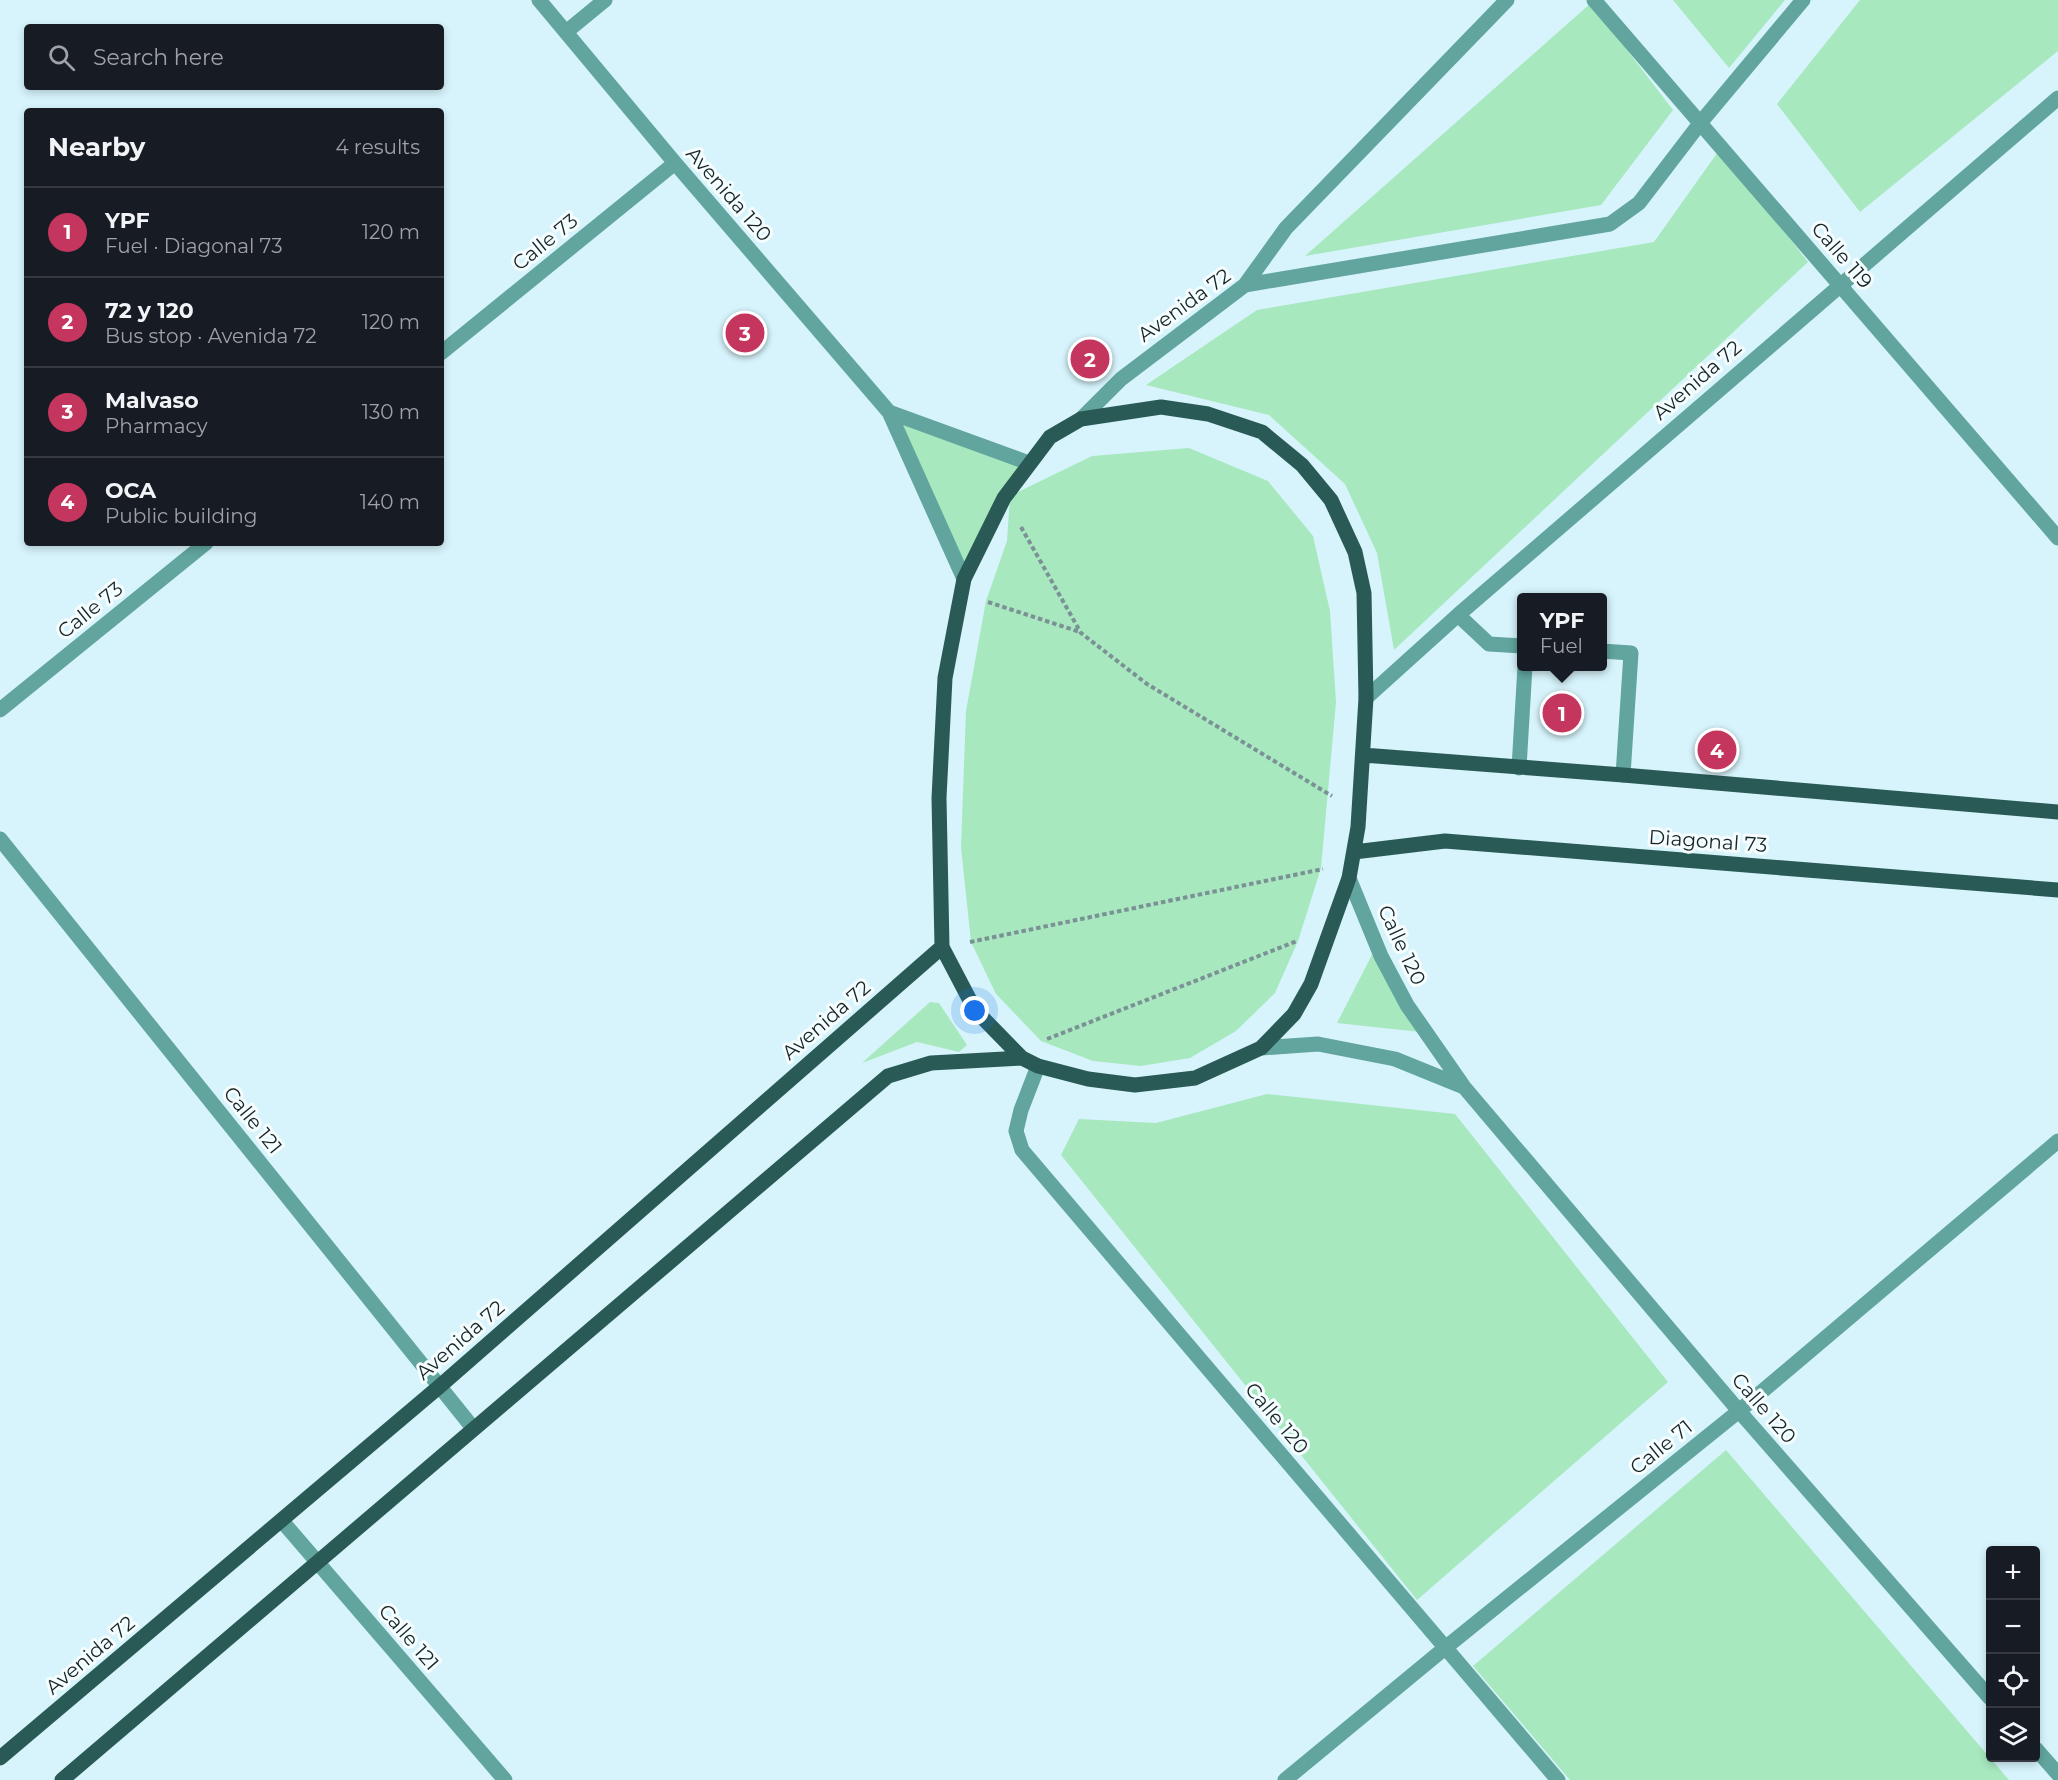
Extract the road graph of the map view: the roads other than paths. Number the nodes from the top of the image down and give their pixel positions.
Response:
1 (539, 0) edge
2 (605, 0) edge
3 (1507, 0) edge
4 (1594, 0) edge
5 (1803, 0) edge
6 (566, 32) junction
7 (2058, 98) edge
8 (1701, 122) junction
9 (675, 163) junction
10 (1245, 285) junction
11 (1839, 285) junction
12 (444, 351) edge
13 (889, 412) junction
14 (1081, 419) junction
15 (1029, 463) junction
16 (2058, 538) edge
17 (202, 546) edge
18 (964, 579) junction
19 (1458, 615) junction
20 (1517, 646) edge
21 (1607, 651) edge
22 (1525, 671) edge
23 (1366, 698) junction
24 (0, 710) edge
25 (1363, 755) junction
26 (1519, 768) junction
27 (1623, 775) junction
28 (2058, 812) edge
29 (0, 839) edge
30 (1354, 852) junction
31 (1349, 878) junction
32 (2058, 890) edge
33 (942, 947) junction
34 (1261, 1048) junction
35 (1022, 1058) junction
36 (1038, 1066) junction
37 (1464, 1087) junction
38 (2058, 1141) edge
39 (440, 1386) junction
40 (1739, 1411) junction
41 (473, 1428) junction
42 (282, 1521) junction
43 (317, 1563) junction
44 (1445, 1648) junction
45 (1986, 1693) edge
46 (2040, 1754) edge
47 (0, 1758) edge
48 (2058, 1774) edge
49 (62, 1780) edge
50 (505, 1780) edge
51 (1285, 1780) edge
52 (1558, 1780) edge

1 - 6 street, Avenida 120
2 - 6 street
3 - 10 street
4 - 8 street, Calle 119
5 - 8 street, Avenida 72
6 - 9 street, Avenida 120
7 - 11 street, Avenida 72
8 - 10 street, Avenida 72
8 - 11 street, Calle 119
9 - 12 street, Calle 73
9 - 13 street, Avenida 120
10 - 14 street, Avenida 72
11 - 16 street, Calle 119
11 - 19 street, Avenida 72
13 - 15 street, Avenida 120
13 - 18 street, Avenida 120
14 - 15 main road
14 - 23 main road
15 - 18 main road
17 - 24 street, Calle 73
18 - 33 main road
19 - 20 street
19 - 23 street, Avenida 72
21 - 27 street
22 - 26 street
23 - 25 main road
25 - 26 main road
25 - 30 main road
26 - 27 main road
27 - 28 main road
29 - 39 street, Calle 121
30 - 31 main road
30 - 32 main road, Diagonal 73
31 - 34 main road
31 - 37 street, Calle 120
33 - 35 main road
33 - 39 main road, Avenida 72
34 - 36 main road
34 - 37 street, Calle 120
35 - 36 main road
35 - 41 main road
36 - 44 street, Calle 120
37 - 40 street, Calle 120
38 - 40 street, Calle 71
39 - 41 street, Calle 121
39 - 42 main road, Avenida 72
40 - 44 street, Calle 71
40 - 45 street, Calle 120
41 - 43 main road
42 - 43 street, Calle 121
42 - 47 main road, Avenida 72
43 - 49 main road
43 - 50 street, Calle 121
44 - 51 street, Calle 71
44 - 52 street, Calle 120
46 - 48 street

